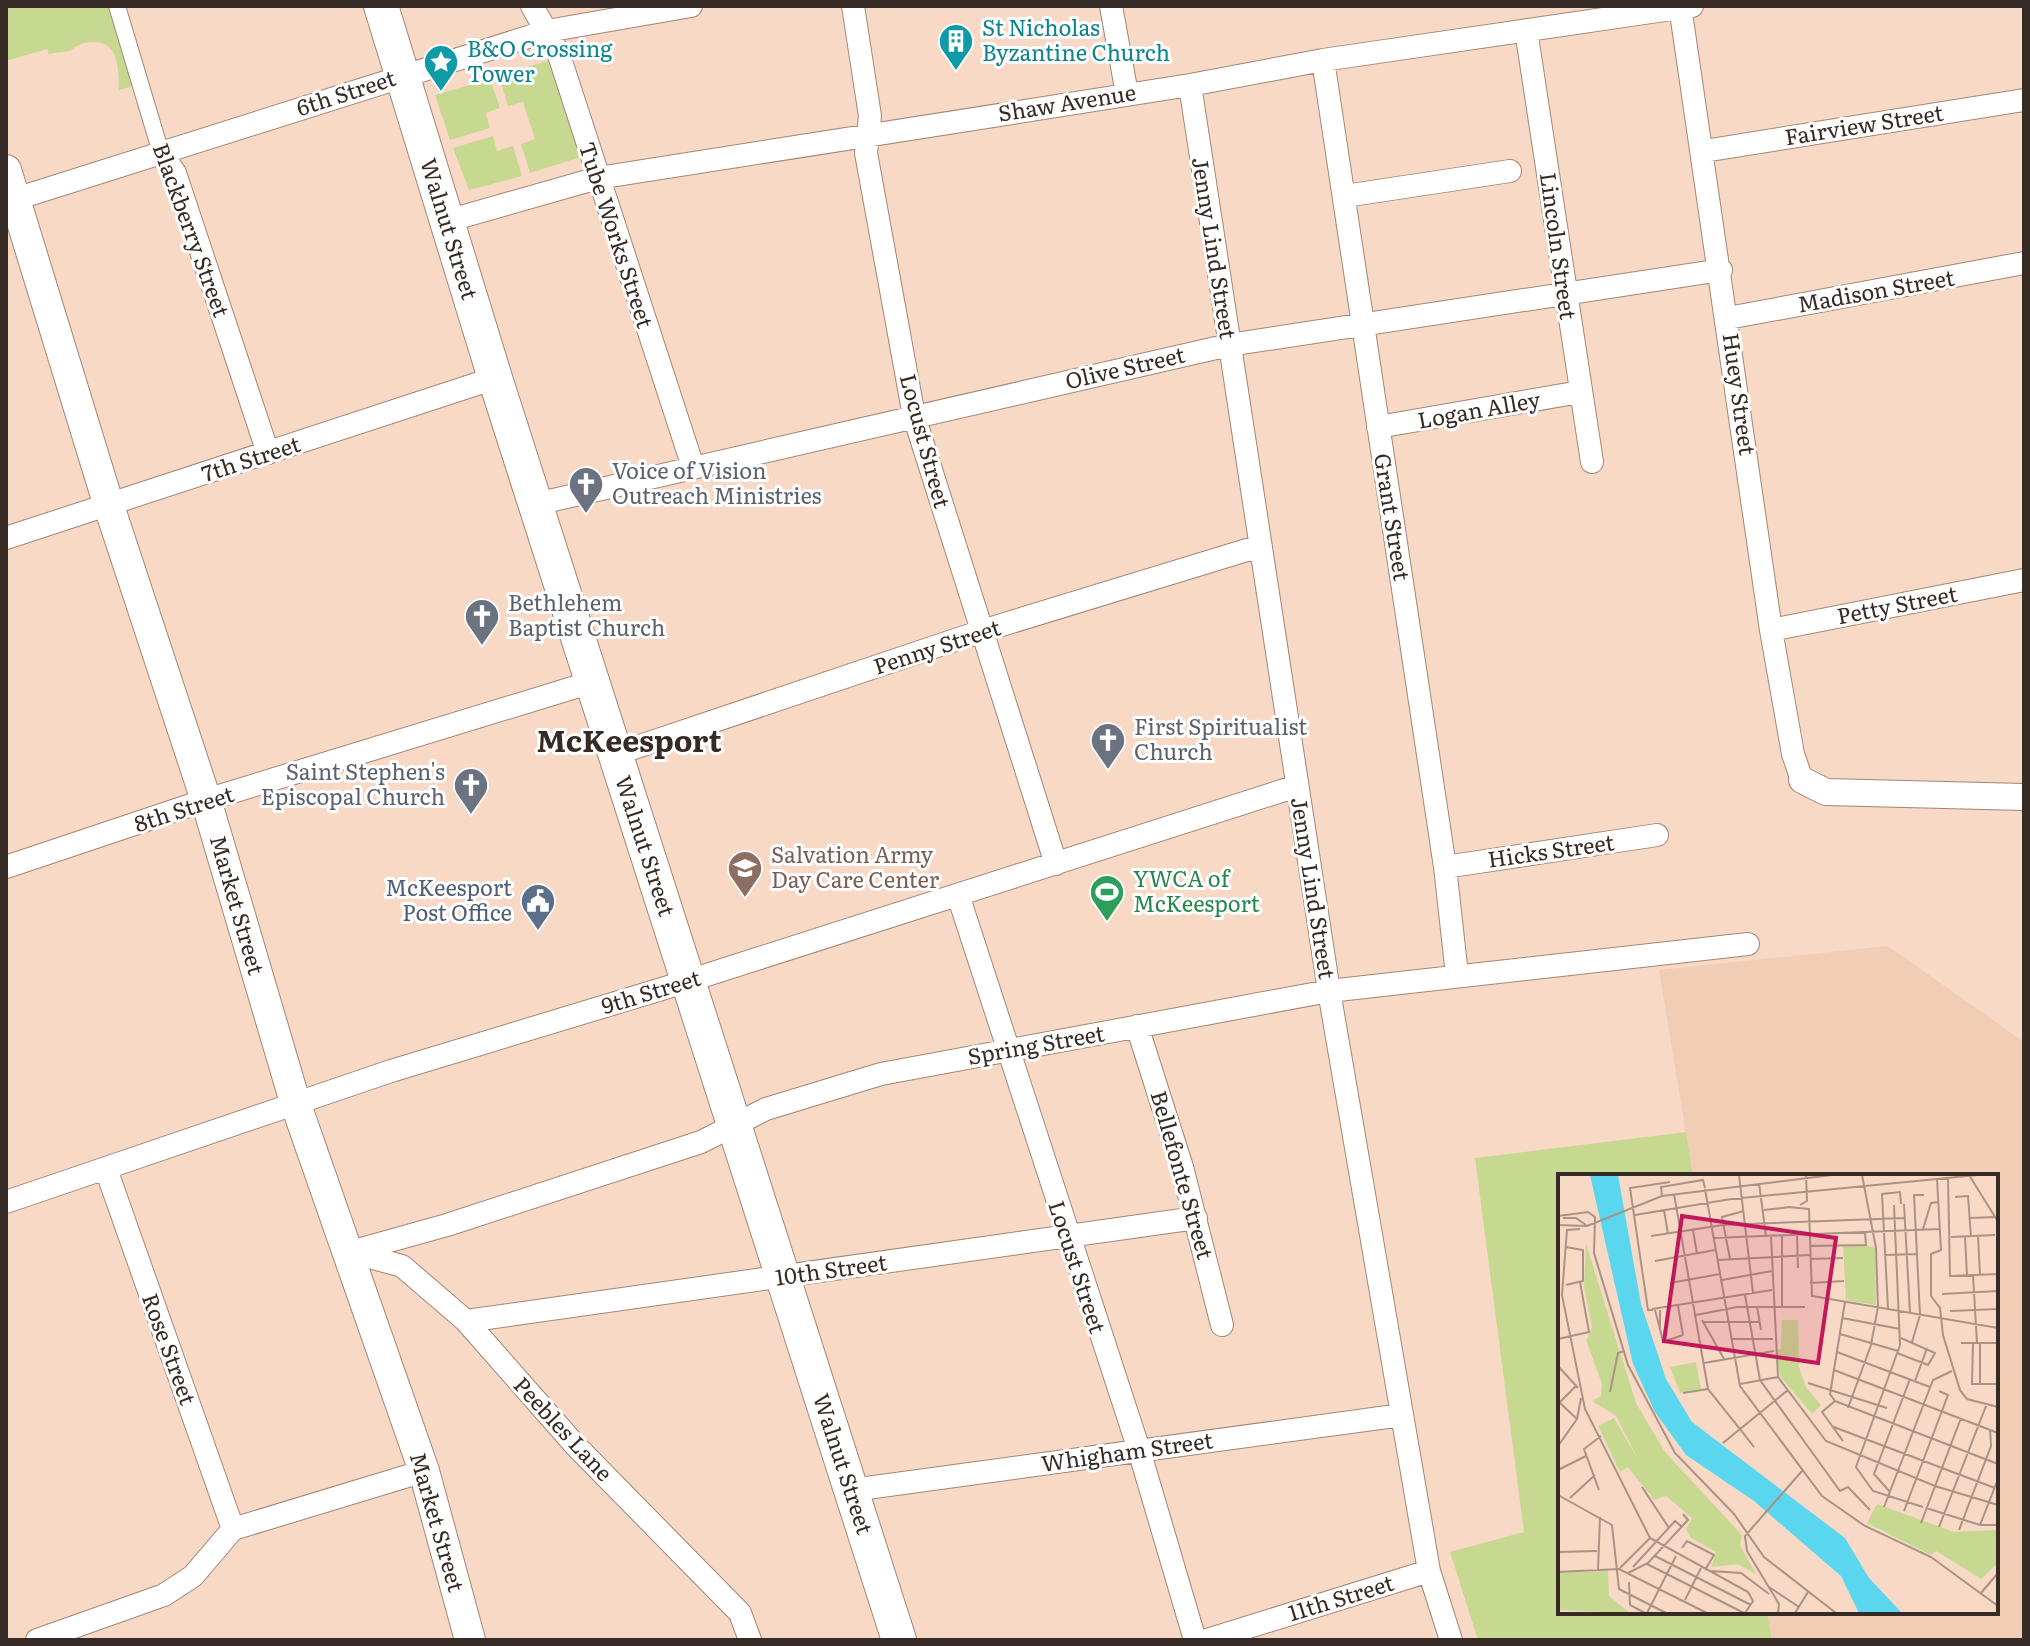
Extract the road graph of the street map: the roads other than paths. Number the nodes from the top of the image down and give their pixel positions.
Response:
1 (117, 6) edge
2 (381, 6) edge
3 (532, 6) edge
4 (691, 6) edge
5 (853, 6) edge
6 (1111, 6) edge
7 (1684, 7) edge
8 (1526, 30) junction
9 (547, 31) junction
10 (1323, 60) junction
11 (402, 75) junction
12 (1190, 85) junction
13 (1127, 94) junction
14 (2024, 100) edge
15 (868, 134) junction
16 (1704, 151) junction
17 (161, 153) junction
18 (6, 170) edge
19 (1510, 171) dead end
20 (598, 178) junction
21 (1345, 196) junction
22 (11, 201) edge
23 (447, 221) junction
24 (2024, 263) edge
25 (1721, 270) junction
26 (1565, 292) junction
27 (1728, 318) junction
28 (1364, 325) junction
29 (1229, 345) junction
30 (495, 378) junction
31 (1580, 392) junction
32 (914, 416) junction
33 (1378, 427) junction
34 (268, 453) junction
35 (1592, 462) dead end
36 (693, 467) junction
37 (536, 504) junction
38 (109, 506) junction
39 (6, 538) edge
40 (1260, 546) junction
41 (2024, 580) edge
42 (1771, 630) junction
43 (982, 631) junction
44 (592, 682) junction
45 (616, 754) junction
46 (1802, 780) joint
47 (1297, 786) junction
48 (2024, 797) edge
49 (206, 800) junction
50 (1657, 835) dead end
51 (1056, 864) junction
52 (6, 867) edge
53 (1445, 867) junction
54 (958, 895) junction
55 (1748, 944) dead end
56 (1457, 975) junction
57 (688, 981) junction
58 (1329, 991) junction
59 (1137, 1026) junction
60 (1008, 1050) junction
61 (295, 1102) junction
62 (735, 1124) junction
63 (106, 1169) junction
64 (6, 1202) edge
65 (1196, 1218) junction
66 (1066, 1237) junction
67 (350, 1252) junction
68 (782, 1277) junction
69 (466, 1321) junction
70 (1222, 1325) dead end
71 (1402, 1415) junction
72 (1139, 1450) junction
73 (424, 1471) junction
74 (852, 1490) junction
75 (233, 1529) junction
76 (1429, 1571) junction
77 (37, 1640) edge
78 (470, 1640) edge
79 (750, 1640) edge
80 (899, 1640) edge
81 (1195, 1640) edge
82 (1207, 1640) edge
83 (1451, 1640) edge

1 - 17 street, Blackberry Street
2 - 11 main road, Walnut Street
3 - 9 street, Tube Works Street
4 - 9 street, 6th Street
5 - 15 street, Locust Street
6 - 13 street
7 - 8 street, Shaw Avenue
7 - 16 street, Huey Street
8 - 10 street, Shaw Avenue
8 - 26 street, Lincoln Street
9 - 11 street, 6th Street
9 - 20 street, Tube Works Street
10 - 12 street, Shaw Avenue
10 - 21 street, Grant Street
11 - 17 street, 6th Street
11 - 23 main road, Walnut Street
12 - 13 street, Shaw Avenue
12 - 29 street, Jenny Lind Street
13 - 15 street, Shaw Avenue
14 - 16 street, Fairview Street
15 - 20 street, Shaw Avenue
15 - 32 street, Locust Street
16 - 25 street, Huey Street
17 - 22 street, 6th Street
17 - 34 street, Blackberry Street
18 - 22 main road, Market Street
19 - 21 street
20 - 23 street, Shaw Avenue
20 - 36 street, Tube Works Street
21 - 28 street, Grant Street
22 - 38 main road, Market Street
23 - 30 main road, Walnut Street
24 - 27 street, Madison Street
25 - 26 street, Olive Street
25 - 27 street, Huey Street
26 - 28 street, Olive Street
26 - 31 street, Lincoln Street
27 - 42 street, Huey Street
28 - 29 street, Olive Street
28 - 33 street, Grant Street
29 - 32 street, Olive Street
29 - 40 street, Jenny Lind Street
30 - 34 street, 7th Street
30 - 37 main road, Walnut Street
31 - 33 street, Logan Alley
31 - 35 street, Lincoln Street
32 - 36 street, Olive Street
32 - 43 street, Locust Street
33 - 53 street, Grant Street
34 - 38 street, 7th Street
36 - 37 street, Olive Street
37 - 44 main road, Walnut Street
38 - 39 street, 7th Street
38 - 49 main road, Market Street
40 - 43 street, Penny Street
40 - 47 street, Jenny Lind Street
41 - 42 street, Petty Street
42 - 46 street, Huey Street
43 - 45 street, Penny Street
43 - 51 street, Locust Street
44 - 45 main road, Walnut Street
44 - 49 street, 8th Street
45 - 57 main road, Walnut Street
46 - 48 street
47 - 51 street, 9th Street
47 - 58 street, Jenny Lind Street
49 - 52 street, 8th Street
49 - 61 main road, Market Street
50 - 53 street, Hicks Street
51 - 54 street, 9th Street
53 - 56 street, Grant Street
54 - 57 street, 9th Street
54 - 60 street, Locust Street
55 - 56 street, Spring Street
56 - 58 street, Spring Street
57 - 61 street, 9th Street
57 - 62 main road, Walnut Street
58 - 59 street, Spring Street
58 - 71 street, Jenny Lind Street
59 - 60 street, Spring Street
59 - 65 street, Bellefonte Street
60 - 62 street, Spring Street
60 - 66 street, Locust Street
61 - 63 street, 9th Street
61 - 67 main road, Market Street
62 - 67 street, Spring Street
62 - 68 main road, Walnut Street
63 - 64 street, 9th Street
63 - 75 street, Rose Street
65 - 66 street, 10th Street
65 - 70 street, Bellefonte Street
66 - 68 street, 10th Street
66 - 72 street, Locust Street
67 - 69 street, Peebles Lane
67 - 73 main road, Market Street
68 - 69 street, 10th Street
68 - 74 main road, Walnut Street
69 - 79 street, Peebles Lane
71 - 72 street, Whigham Street
71 - 76 street, Jenny Lind Street
72 - 74 street, Whigham Street
72 - 81 street, Locust Street
73 - 75 street
73 - 78 main road, Market Street
74 - 80 main road, Walnut Street
75 - 77 street
76 - 82 street, 11th Street
76 - 83 street, Jenny Lind Street

